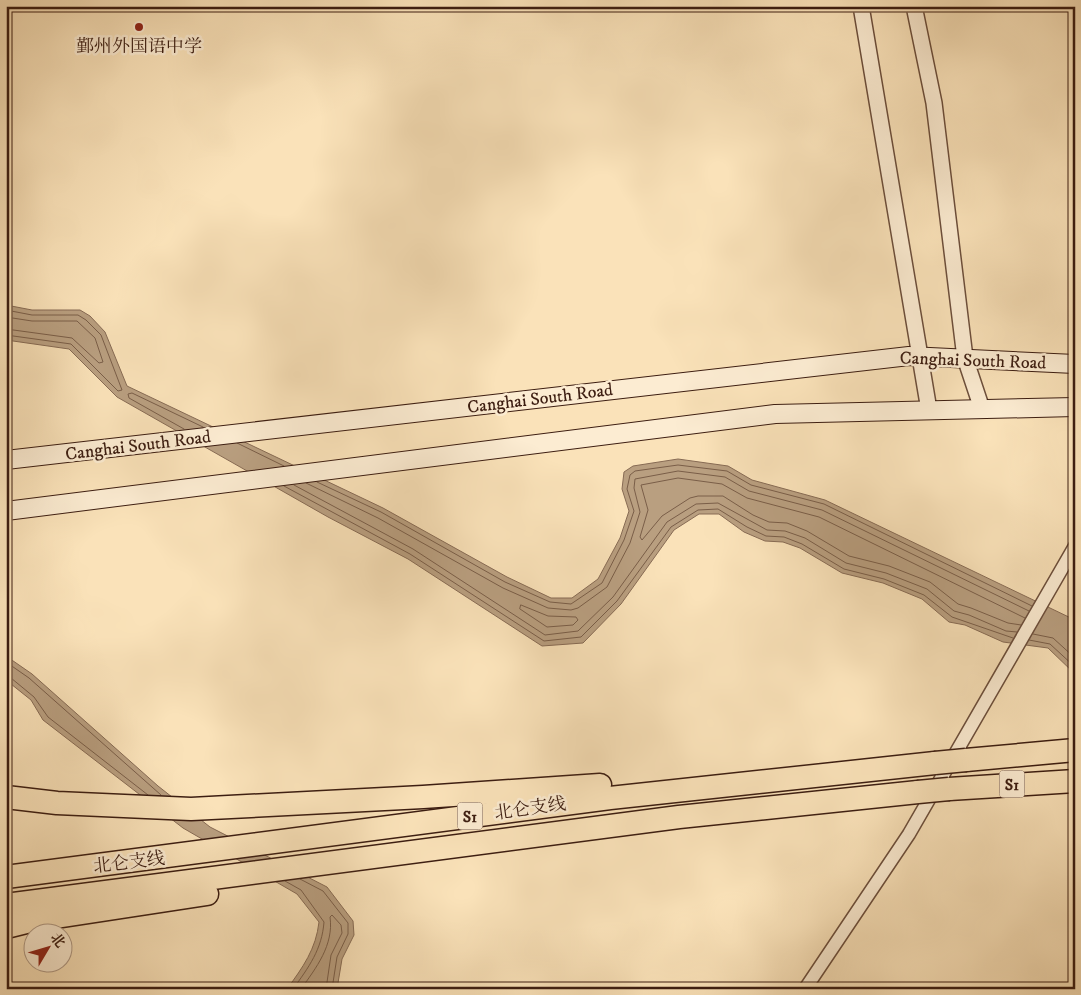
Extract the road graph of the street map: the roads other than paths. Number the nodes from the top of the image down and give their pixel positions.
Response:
1 (861, 6) edge
2 (914, 6) edge
3 (919, 356) junction
4 (965, 358) junction
5 (1075, 364) edge
6 (1075, 407) edge
7 (982, 409) junction
8 (929, 410) junction
9 (6, 460) edge
10 (6, 511) edge
11 (1075, 546) edge
12 (1070, 751) edge
13 (936, 760) junction
14 (1075, 781) edge
15 (6, 797) edge
16 (679, 817) junction
17 (6, 877) edge
18 (6, 905) edge
19 (6, 927) edge
20 (805, 989) edge

1 - 3 street
2 - 4 street
3 - 4 main road, Canghai South Road
3 - 8 street
3 - 9 main road, Canghai South Road
4 - 5 main road, Canghai South Road
4 - 7 street
6 - 7 main road
7 - 8 main road
8 - 10 main road
11 - 20 street
12 - 13 highway, 北仑支线 / S1, bridge
13 - 15 highway
13 - 17 highway, 北仑支线 / S1
14 - 16 highway, 北仑支线 / S1, bridge
16 - 18 highway, 北仑支线 / S1
16 - 19 highway

